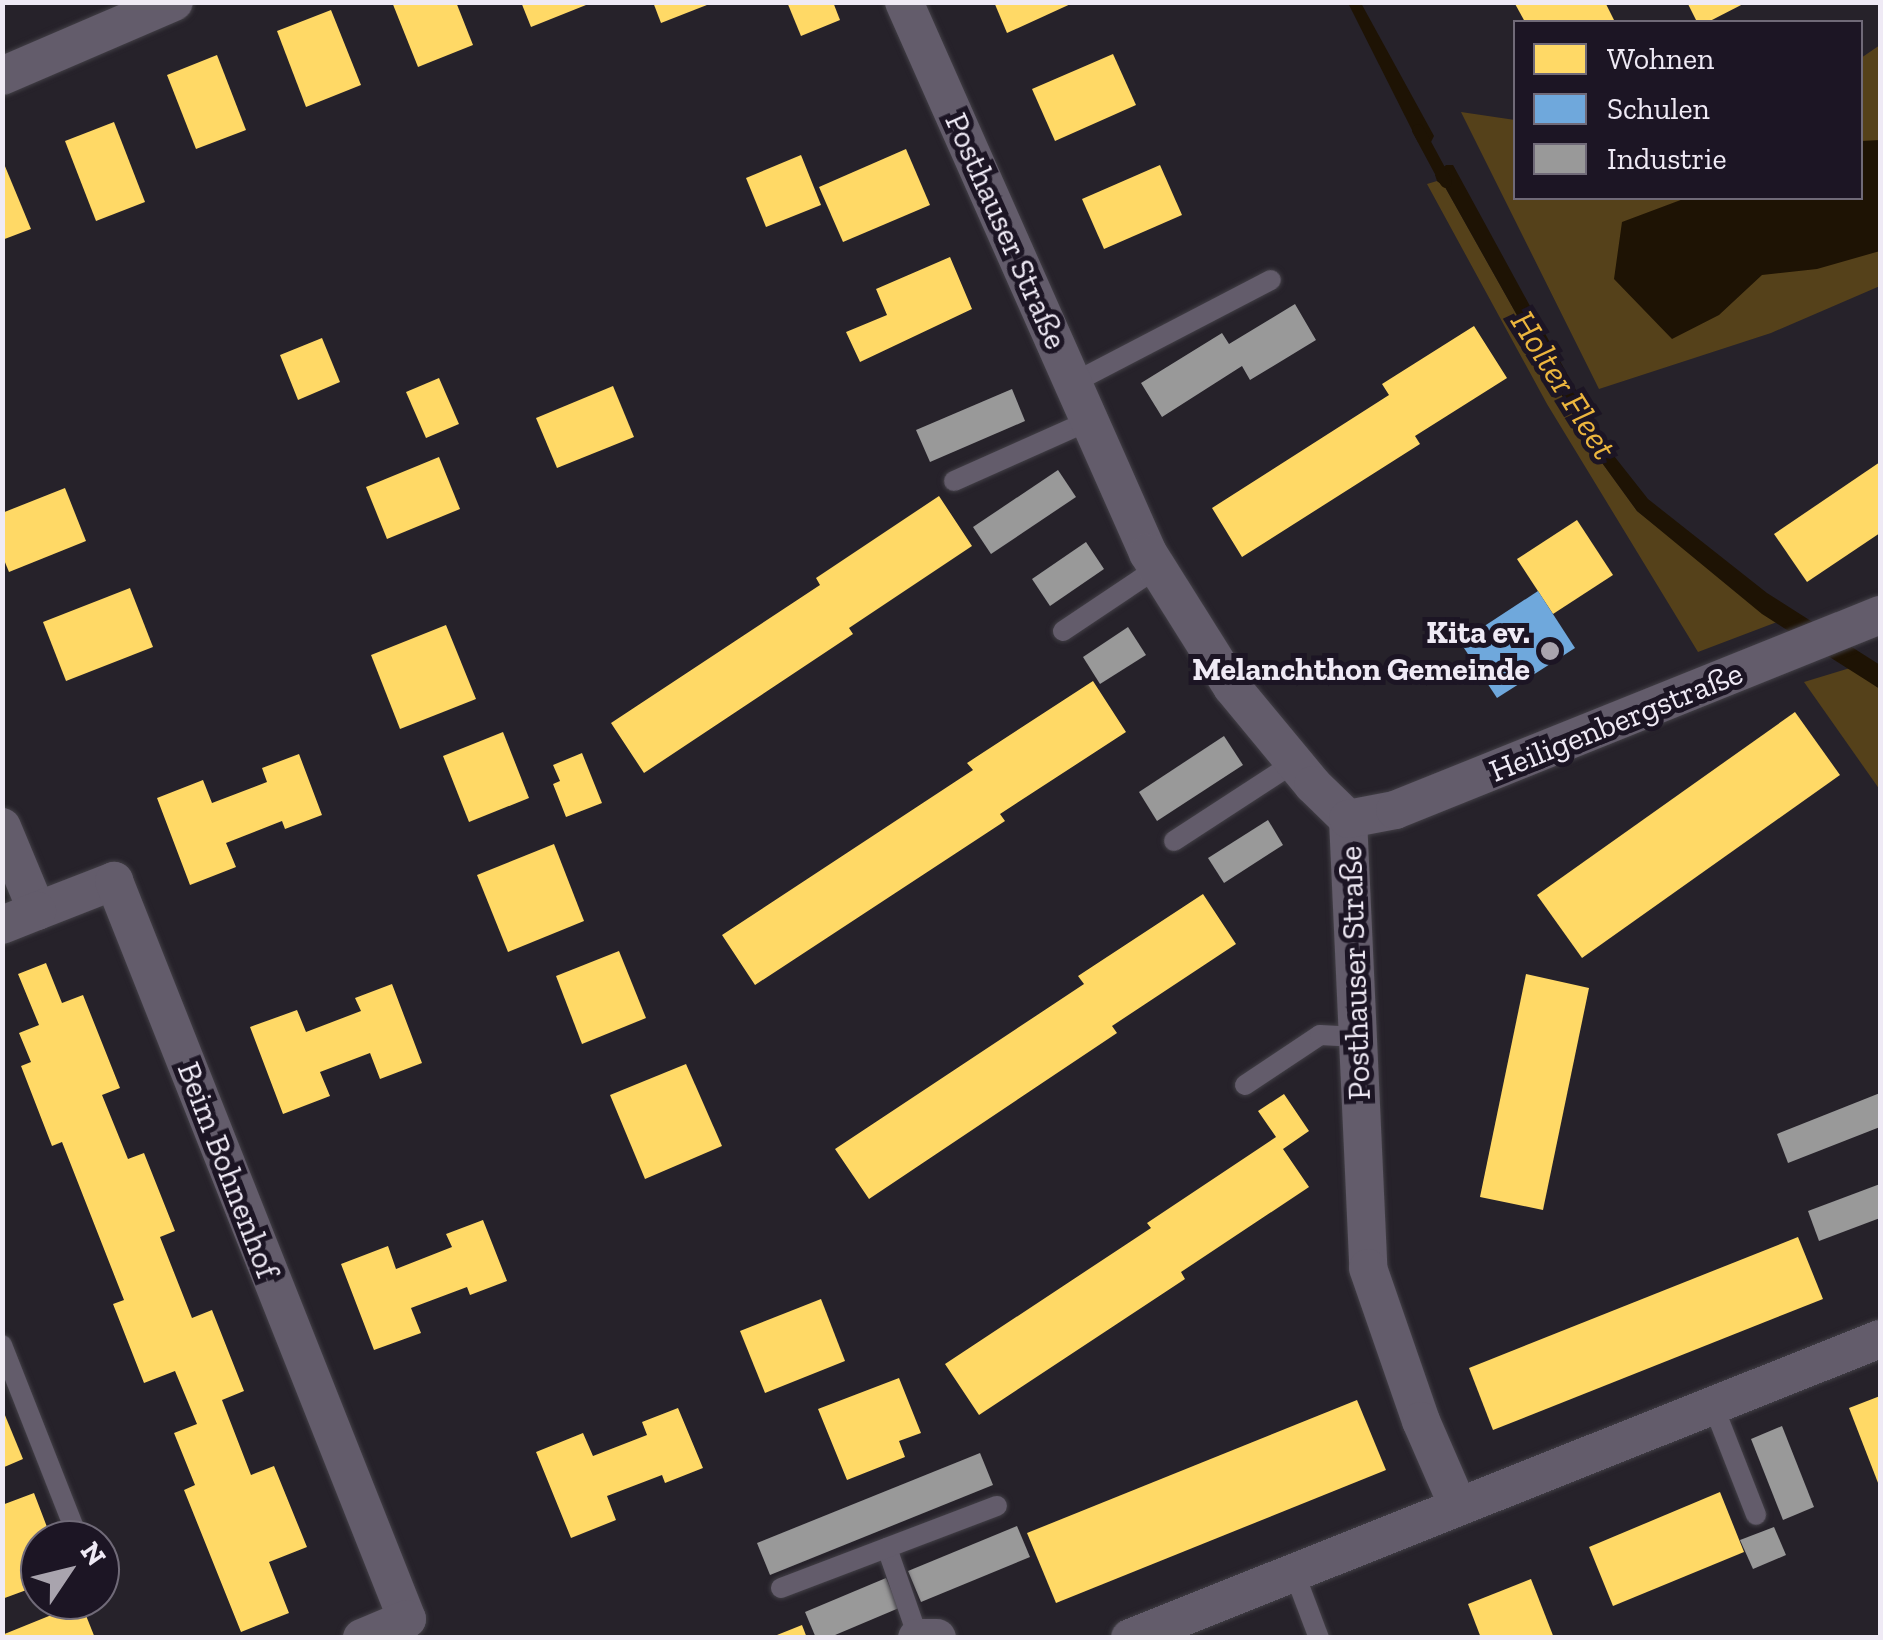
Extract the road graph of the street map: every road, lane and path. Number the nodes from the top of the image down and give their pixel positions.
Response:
1 (174, 2) edge
2 (904, 2) edge
3 (119, 14) edge
4 (2, 76) edge
5 (1271, 280) dead end
6 (1073, 384) junction
7 (1090, 421) junction
8 (954, 481) dead end
9 (1157, 568) junction
10 (1865, 621) edge
11 (1064, 630) dead end
12 (1295, 762) junction
13 (1348, 819) junction
14 (2, 827) edge
15 (1174, 840) dead end
16 (38, 911) junction
17 (2, 925) edge
18 (1357, 1037) junction
19 (1245, 1085) dead end
20 (1880, 1338) edge
21 (2, 1345) edge
22 (1713, 1405) junction
23 (997, 1506) dead end
24 (1458, 1506) junction
25 (1756, 1515) dead end
26 (70, 1520) edge
27 (888, 1548) junction
28 (1294, 1572) junction
29 (781, 1588) dead end
30 (918, 1637) edge
31 (362, 1638) edge
32 (936, 1638) edge
33 (1130, 1638) edge
34 (1319, 1638) edge

1 - 3 street
2 - 6 street, Posthauser Straße
3 - 4 street
5 - 6 lane
6 - 7 street, Posthauser Straße
7 - 8 lane
7 - 9 street, Posthauser Straße
9 - 11 lane
9 - 12 street, Posthauser Straße
10 - 13 street, Heiligenbergstraße
12 - 13 street, Posthauser Straße
12 - 15 lane
13 - 18 street, Posthauser Straße
14 - 16 street
16 - 17 street
16 - 31 street, Beim Bohnenhof
18 - 19 lane
18 - 24 street, Posthauser Straße
20 - 22 street
21 - 26 lane
22 - 24 street
22 - 25 lane
23 - 27 lane
24 - 28 street
27 - 29 lane
27 - 30 lane
28 - 33 street
28 - 34 lane
30 - 32 street

